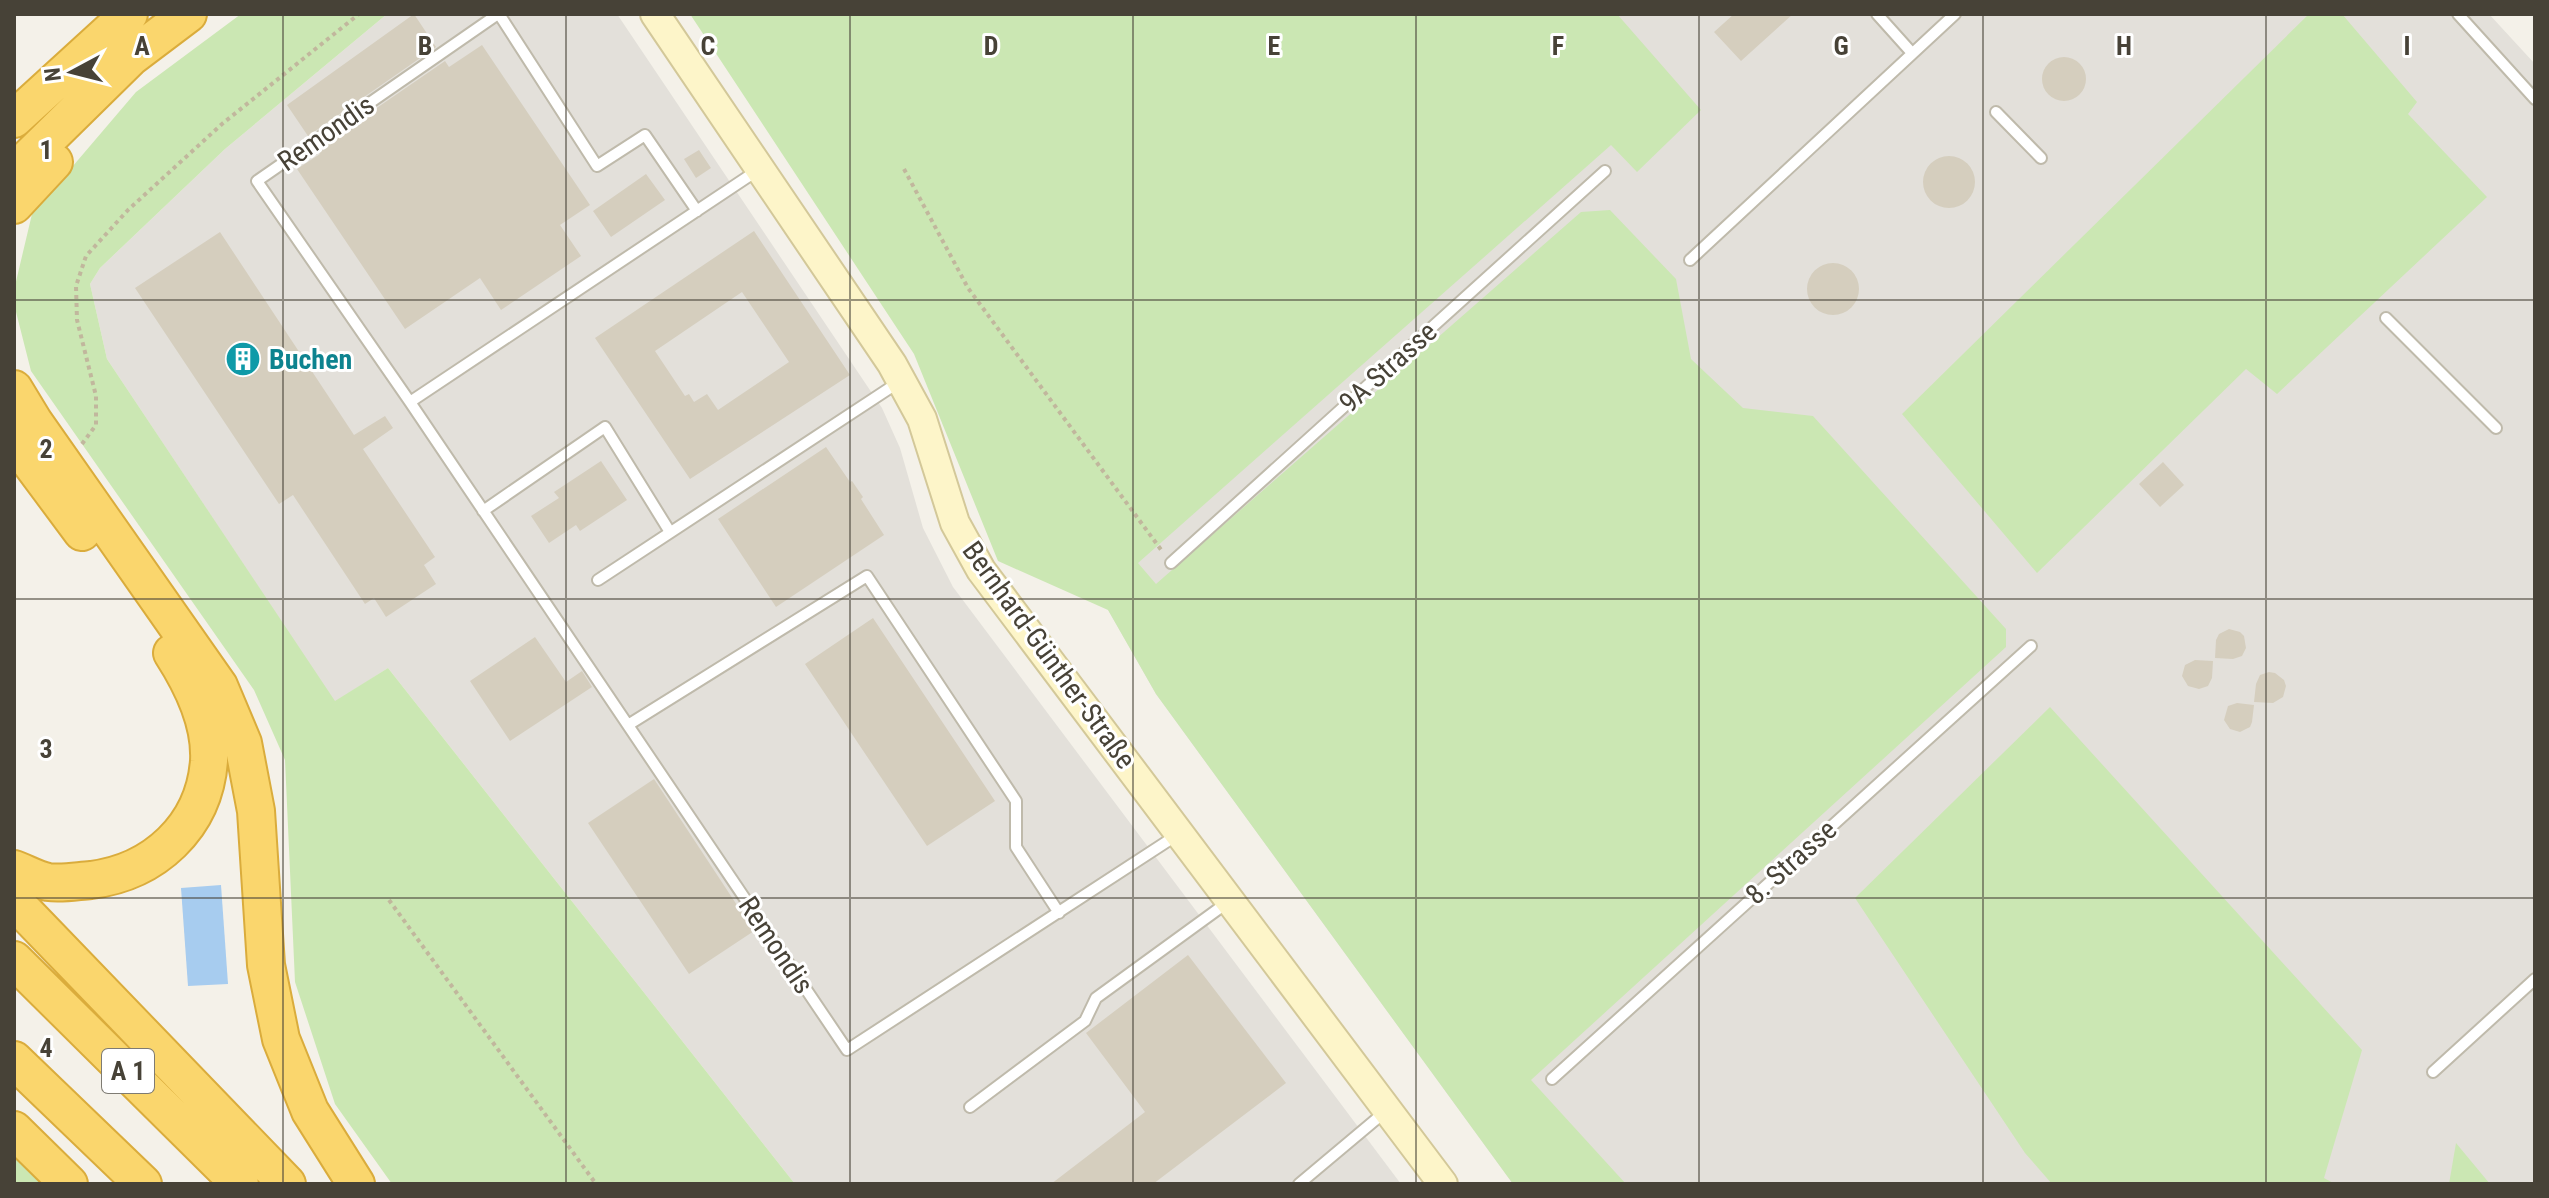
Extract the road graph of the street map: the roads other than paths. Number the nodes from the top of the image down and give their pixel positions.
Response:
1 (129, 14) edge
2 (188, 14) edge
3 (498, 14) edge
4 (655, 14) edge
5 (1877, 14) edge
6 (1955, 14) edge
7 (2458, 14) edge
8 (1912, 53) junction
9 (106, 82) junction
10 (46, 87) junction
11 (2535, 99) edge
12 (14, 103) edge
13 (1996, 112) dead end
14 (14, 119) edge
15 (2041, 158) dead end
16 (760, 169) junction
17 (1605, 171) dead end
18 (14, 172) edge
19 (14, 205) edge
20 (697, 211) junction
21 (1690, 260) dead end
22 (2386, 318) dead end
23 (901, 381) junction
24 (14, 389) edge
25 (410, 402) junction
26 (2496, 428) dead end
27 (14, 445) edge
28 (483, 511) junction
29 (670, 532) junction
30 (1171, 563) road end
31 (598, 580) dead end
32 (2031, 646) dead end
33 (628, 725) junction
34 (1179, 833) junction
35 (14, 869) edge
36 (14, 901) edge
37 (1230, 901) junction
38 (1059, 913) junction
39 (14, 960) edge
40 (2535, 979) edge
41 (14, 1060) edge
42 (2433, 1072) dead end
43 (1552, 1079) dead end
44 (970, 1107) dead end
45 (1387, 1110) junction
46 (14, 1130) edge
47 (69, 1184) edge
48 (143, 1184) edge
49 (240, 1184) edge
50 (287, 1184) edge
51 (356, 1184) edge
52 (1299, 1184) edge
53 (1443, 1184) edge

1 - 10 highway
2 - 9 highway
3 - 20 lane, Remondis
3 - 25 lane, Remondis
4 - 16 street, Bernhard-Günther-Straße
5 - 8 lane
6 - 8 lane
7 - 11 lane
8 - 21 lane
9 - 18 highway
9 - 19 highway
10 - 12 highway
10 - 14 highway
13 - 15 lane
16 - 20 lane
16 - 23 street, Bernhard-Günther-Straße
17 - 30 lane, 9A Strasse
20 - 25 lane
22 - 26 lane
23 - 29 lane
23 - 34 street, Bernhard-Günther-Straße
24 - 51 highway
25 - 28 lane, Remondis
27 - 35 highway
28 - 29 lane
28 - 33 lane, Remondis
29 - 31 lane
32 - 43 lane, 8. Strasse
33 - 38 lane, Remondis
33 - 38 lane
34 - 37 street, Bernhard-Günther-Straße
34 - 38 lane, Remondis
36 - 50 highway
37 - 44 lane
37 - 45 street, Bernhard-Günther-Straße
39 - 49 highway, A 1
40 - 42 lane
41 - 48 highway, A 1
45 - 52 lane
45 - 53 street, Bernhard-Günther-Straße
46 - 47 highway

